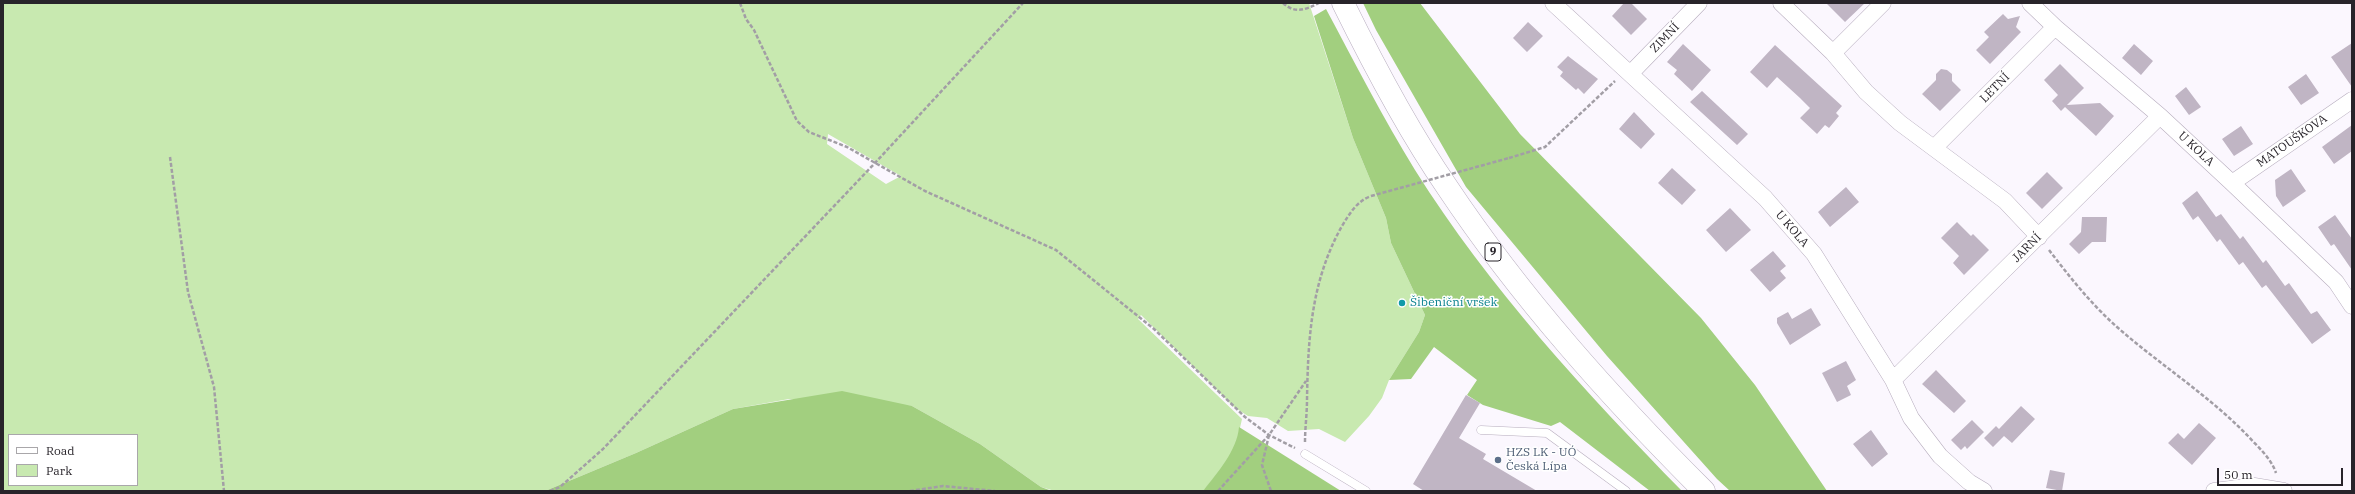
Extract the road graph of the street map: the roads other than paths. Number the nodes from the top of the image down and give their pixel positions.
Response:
1 (1343, 3) edge
2 (1553, 3) edge
3 (1698, 3) edge
4 (1781, 3) edge
5 (1883, 3) edge
6 (2030, 3) edge
7 (2055, 27) junction
8 (1833, 53) junction
9 (1631, 73) junction
10 (2352, 100) edge
11 (2160, 116) junction
12 (1934, 148) junction
13 (2232, 183) junction
14 (2039, 237) junction
15 (2352, 306) edge
16 (1893, 380) junction
17 (1481, 430) dead end
18 (1305, 454) road end
19 (2281, 490) edge
20 (1366, 491) edge
21 (1626, 491) edge
22 (1704, 491) edge
23 (1984, 491) edge
24 (2214, 491) edge

1 - 22 main road, 9
2 - 9 street, U KOLA
3 - 9 street, ZIMNÍ
4 - 8 street
5 - 8 street
6 - 7 street, U KOLA
7 - 11 street, U KOLA
7 - 12 street, LETNÍ
8 - 12 street
9 - 16 street, U KOLA
10 - 13 street, MATOUŠKOVA
11 - 13 street, U KOLA
11 - 14 street, JARNÍ
12 - 14 street
13 - 15 street, U KOLA
14 - 16 street, JARNÍ
16 - 23 street, U KOLA
17 - 21 lane
18 - 20 lane
19 - 24 street

